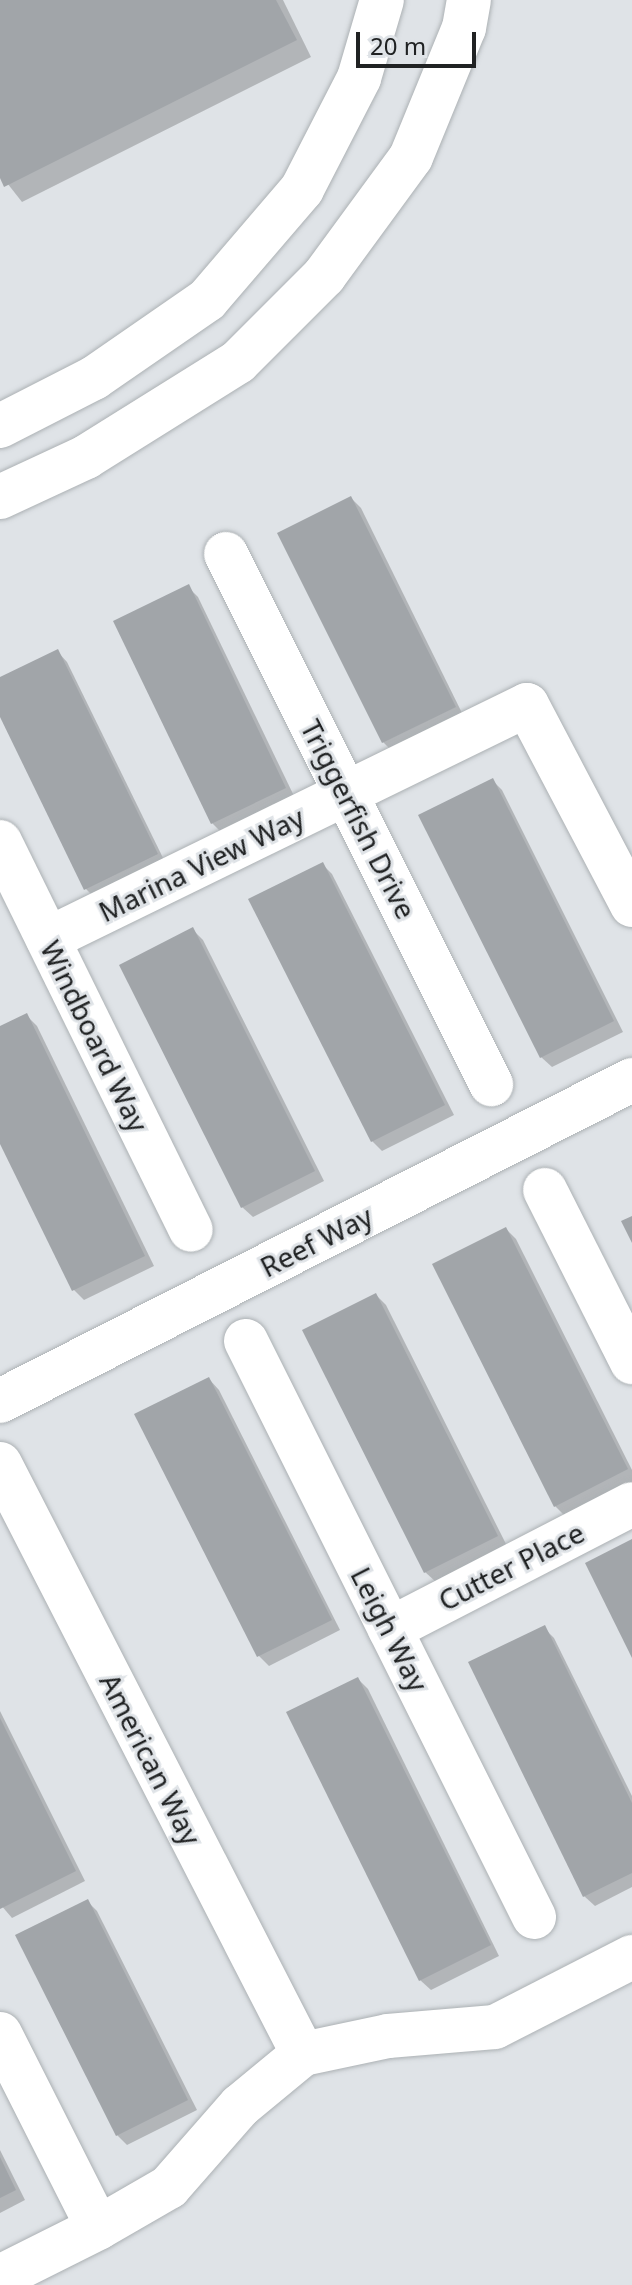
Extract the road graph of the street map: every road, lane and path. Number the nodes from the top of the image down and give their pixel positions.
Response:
1 (382, 0) edge
2 (469, 0) edge
3 (0, 426) edge
4 (0, 497) edge
5 (226, 554) dead end
6 (346, 793) junction
7 (0, 842) edge
8 (632, 905) edge
9 (48, 939) junction
10 (632, 1080) edge
11 (491, 1084) dead end
12 (545, 1190) dead end
13 (191, 1230) dead end
14 (246, 1341) dead end
15 (632, 1362) edge
16 (0, 1401) edge
17 (0, 1464) edge
18 (632, 1504) edge
19 (390, 1629) junction
20 (534, 1917) dead end
21 (632, 1957) edge
22 (0, 2034) edge
23 (303, 2054) junction
24 (98, 2228) junction
25 (0, 2277) edge

1 - 3 street
2 - 4 street
5 - 6 street, Triggerfish Drive
6 - 8 street, Marina View Way
6 - 9 street, Marina View Way
6 - 11 street, Triggerfish Drive
7 - 9 street, Windboard Way
9 - 13 street, Windboard Way
10 - 16 street, Reef Way
12 - 15 street
14 - 19 street, Leigh Way
17 - 23 street, American Way
18 - 19 street, Cutter Place
19 - 20 street, Leigh Way
21 - 23 street
22 - 24 street
23 - 24 street
24 - 25 street

